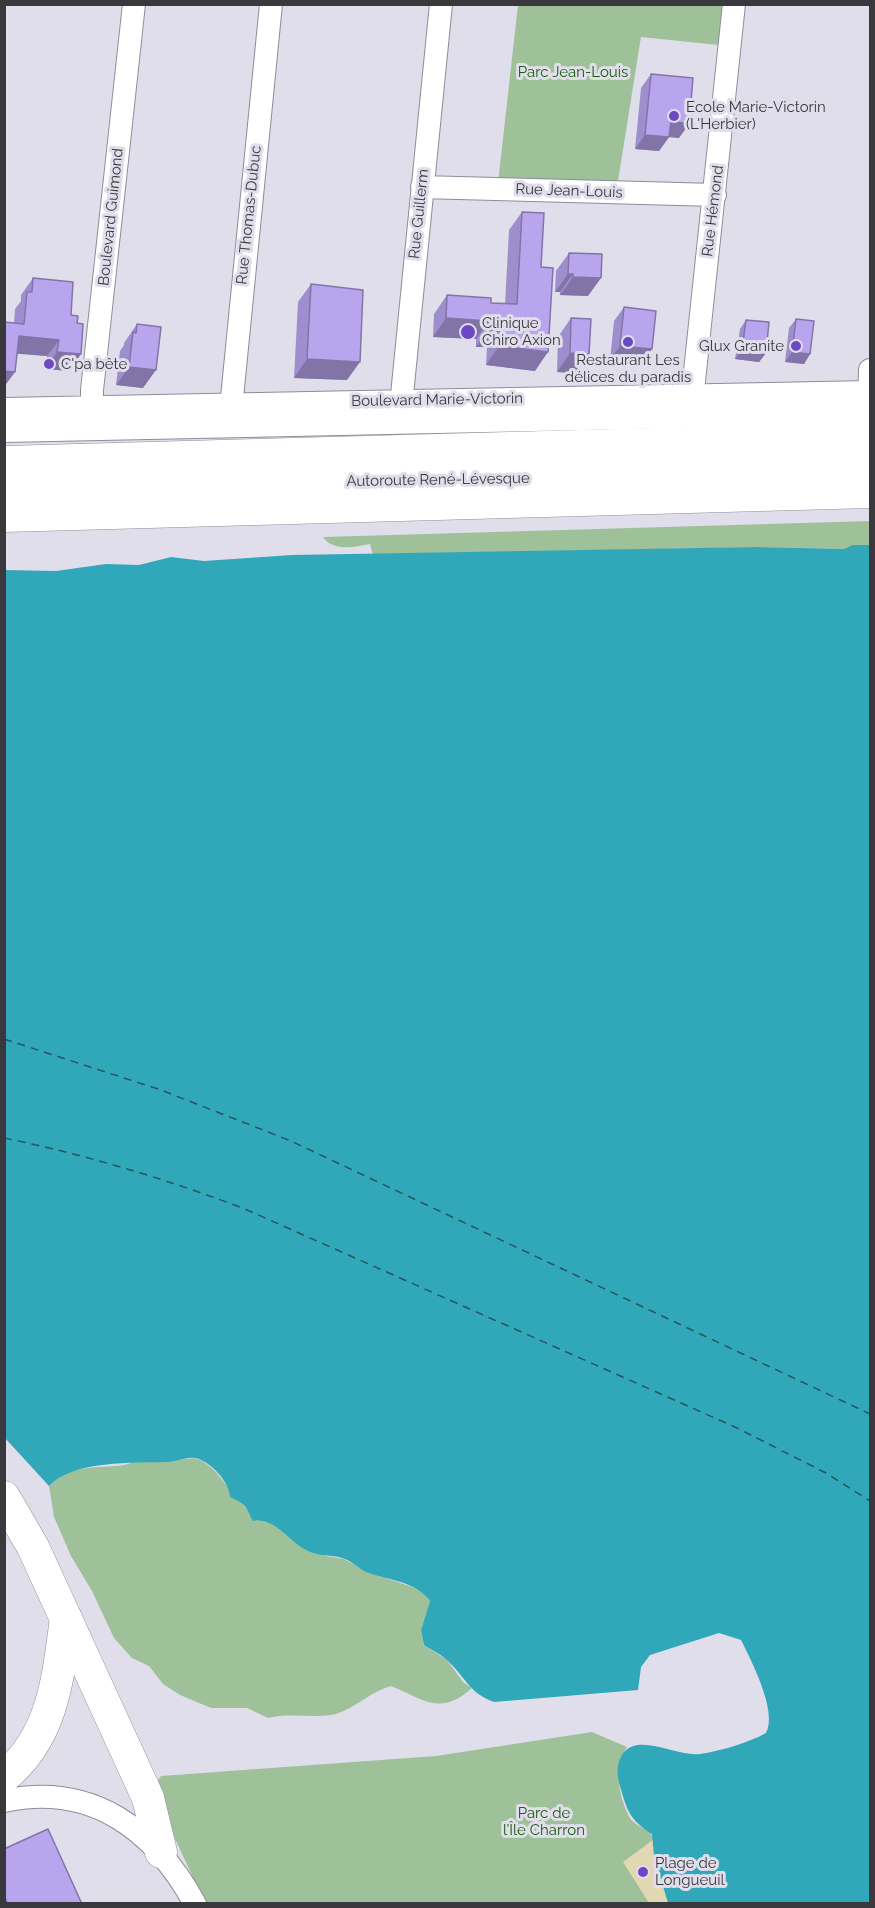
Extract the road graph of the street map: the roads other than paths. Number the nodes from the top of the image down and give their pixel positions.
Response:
1 (134, 4) edge
2 (271, 4) edge
3 (441, 4) edge
4 (734, 4) edge
5 (422, 187) junction
6 (715, 195) junction
7 (870, 370) edge
8 (691, 406) junction
9 (4, 409) edge
10 (870, 410) edge
11 (400, 412) junction
12 (230, 416) junction
13 (92, 418) junction
14 (4, 431) edge
15 (870, 452) edge
16 (4, 462) edge
17 (870, 468) edge
18 (4, 476) edge
19 (4, 492) edge
20 (870, 492) edge
21 (4, 516) edge
22 (4, 1497) edge
23 (66, 1617) junction
24 (4, 1777) edge
25 (4, 1801) edge
26 (160, 1852) junction
27 (195, 1904) edge

1 - 13 street, Boulevard Guimond
2 - 12 street, Rue Thomas-Dubuc
3 - 5 street, Rue Guillerm
4 - 6 street, Rue Hémond
5 - 6 street, Rue Jean-Louis
5 - 11 street, Rue Guillerm
6 - 8 street, Rue Hémond
7 - 10 street
8 - 10 street, Boulevard Marie-Victorin
8 - 11 street, Boulevard Marie-Victorin
9 - 13 street, Boulevard Marie-Victorin
10 - 16 highway
11 - 12 street, Boulevard Marie-Victorin
12 - 13 street, Boulevard Marie-Victorin
13 - 14 street, Boulevard Marie-Victorin
15 - 18 highway
17 - 19 highway, Autoroute René-Lévesque
20 - 21 highway, Autoroute René-Lévesque
22 - 23 highway
23 - 24 highway
23 - 26 highway
25 - 26 street
26 - 27 street

